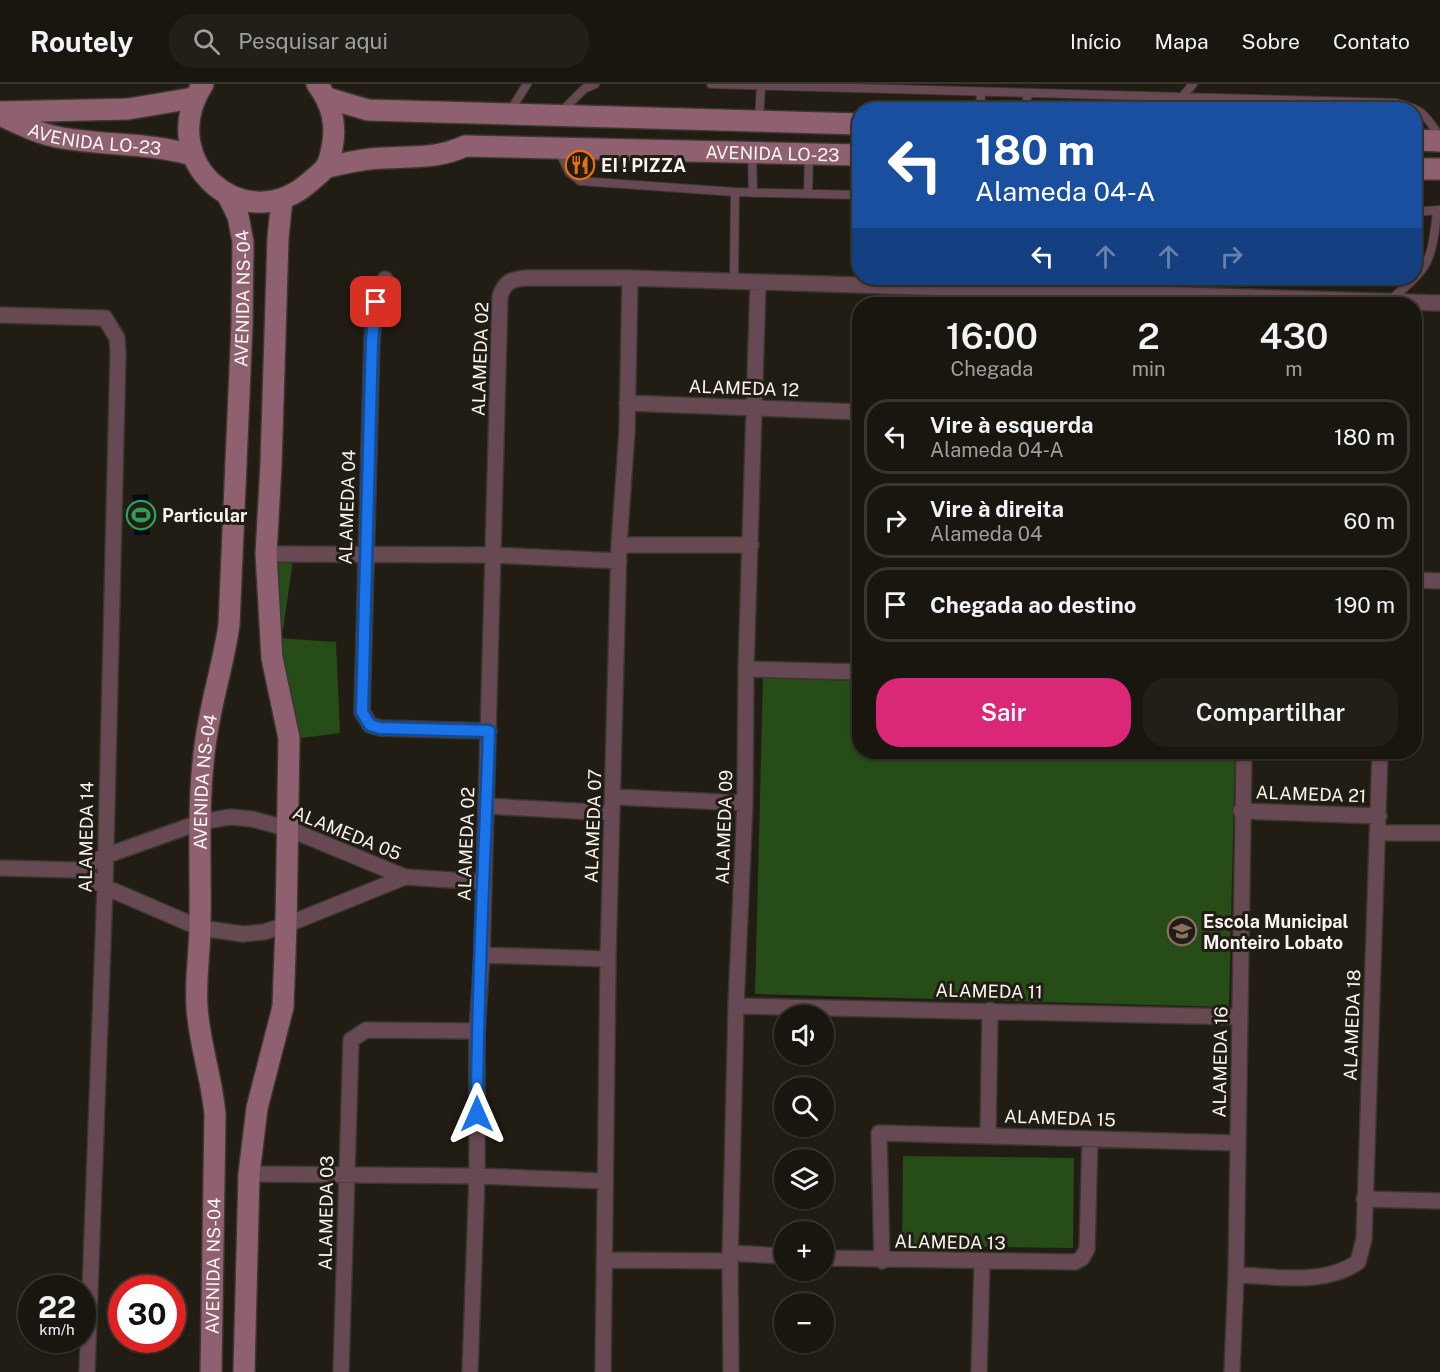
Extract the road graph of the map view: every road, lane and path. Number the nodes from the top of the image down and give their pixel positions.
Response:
1 (526, 84) edge
2 (595, 84) edge
3 (711, 84) edge
4 (1193, 84) edge
5 (761, 86) junction
6 (199, 91) edge
7 (322, 91) edge
8 (981, 92) junction
9 (1028, 93) junction
10 (1182, 97) junction
11 (1212, 98) junction
12 (1261, 100) joint
13 (980, 102) edge
14 (1027, 102) edge
15 (1212, 102) edge
16 (1351, 102) edge
17 (1422, 112) edge
18 (0, 114) edge
19 (507, 114) junction
20 (557, 116) junction
21 (759, 122) junction
22 (852, 124) edge
23 (1440, 139) edge
24 (1422, 140) edge
25 (557, 148) junction
26 (752, 153) junction
27 (809, 154) junction
28 (192, 155) junction
29 (852, 155) edge
30 (328, 167) junction
31 (1422, 169) edge
32 (1440, 169) edge
33 (735, 192) junction
34 (753, 193) junction
35 (227, 194) junction
36 (808, 194) junction
37 (852, 195) edge
38 (282, 199) junction
39 (1438, 211) edge
40 (1422, 212) edge
41 (1422, 272) edge
42 (630, 278) junction
43 (385, 279) dead end
44 (734, 282) junction
45 (758, 282) junction
46 (1114, 285) edge
47 (1408, 285) edge
48 (1008, 291) edge
49 (1111, 294) junction
50 (1177, 297) edge
51 (1395, 297) edge
52 (1422, 303) edge
53 (1440, 303) edge
54 (0, 315) edge
55 (627, 398) junction
56 (756, 408) junction
57 (852, 412) edge
58 (619, 545) junction
59 (751, 545) junction
60 (266, 554) junction
61 (365, 554) junction
62 (494, 555) junction
63 (619, 561) junction
64 (1422, 580) edge
65 (1440, 581) edge
66 (746, 669) junction
67 (852, 672) edge
68 (489, 731) junction
69 (1244, 759) edge
70 (1380, 759) edge
71 (745, 803) junction
72 (613, 805) junction
73 (486, 806) junction
74 (1241, 811) junction
75 (1379, 816) junction
76 (201, 822) junction
77 (289, 829) junction
78 (1379, 832) junction
79 (1440, 833) edge
80 (105, 856) junction
81 (0, 868) edge
82 (77, 870) junction
83 (405, 877) junction
84 (483, 882) junction
85 (105, 887) junction
86 (286, 925) junction
87 (200, 928) junction
88 (482, 955) junction
89 (608, 959) junction
90 (736, 1006) junction
91 (990, 1010) junction
92 (1240, 1017) junction
93 (477, 1031) junction
94 (988, 1135) junction
95 (1090, 1139) junction
96 (1238, 1143) junction
97 (249, 1174) junction
98 (346, 1176) junction
99 (477, 1176) junction
100 (604, 1181) junction
101 (1364, 1199) junction
102 (1440, 1201) edge
103 (774, 1256) edge
104 (731, 1257) junction
105 (834, 1259) edge
106 (605, 1260) junction
107 (882, 1261) junction
108 (982, 1262) junction
109 (1236, 1275) junction
110 (87, 1372) edge
111 (212, 1372) edge
112 (244, 1372) edge
113 (341, 1372) edge
114 (470, 1372) edge
115 (603, 1372) edge
116 (731, 1372) edge
117 (979, 1372) edge
118 (1232, 1372) edge

1 - 19 lane
2 - 20 lane
3 - 5 lane
4 - 10 lane
5 - 8 lane
5 - 21 lane
6 - 18 street, AVENIDA LO-23
6 - 28 street
7 - 19 street, AVENIDA LO-23
7 - 30 street
8 - 9 lane
8 - 13 lane
9 - 10 lane
9 - 14 lane
10 - 11 lane
11 - 12 lane
11 - 15 lane
12 - 16 lane
17 - 23 lane
18 - 28 street, AVENIDA LO-23
19 - 20 street, AVENIDA LO-23
20 - 21 street, AVENIDA LO-23
21 - 22 street, AVENIDA LO-23
23 - 24 street
25 - 26 street, AVENIDA LO-23
25 - 30 street, AVENIDA LO-23
25 - 33 lane
26 - 27 street, AVENIDA LO-23
26 - 34 lane
27 - 29 street, AVENIDA LO-23
27 - 36 lane
28 - 35 street
30 - 38 street
31 - 32 street
33 - 34 lane
33 - 44 lane
34 - 36 lane
35 - 38 street
35 - 76 street, AVENIDA NS-04
36 - 37 lane
38 - 60 street, AVENIDA NS-04
39 - 40 lane
39 - 41 lane
42 - 44 street, ALAMEDA 02
42 - 55 street, ALAMEDA 07
42 - 62 street, ALAMEDA 02
43 - 61 street, ALAMEDA 04
44 - 45 street, ALAMEDA 02
45 - 48 street, ALAMEDA 02
45 - 56 street, ALAMEDA 09
46 - 49 lane
47 - 51 lane
48 - 49 street, ALAMEDA 02
49 - 50 street, ALAMEDA 02
52 - 53 street, ALAMEDA 02
54 - 80 street, ALAMEDA 14
55 - 56 street, ALAMEDA 12
55 - 58 street, ALAMEDA 07
56 - 57 street, ALAMEDA 12
56 - 59 street, ALAMEDA 09
58 - 59 street
58 - 63 street, ALAMEDA 07
59 - 66 street, ALAMEDA 09
60 - 61 street
60 - 77 street, AVENIDA NS-04
61 - 62 street
61 - 68 street, ALAMEDA 04
62 - 63 street
62 - 68 street, ALAMEDA 02
63 - 72 street, ALAMEDA 07
64 - 65 street
66 - 67 street
66 - 71 street, ALAMEDA 09
68 - 73 street, ALAMEDA 02
69 - 74 street, ALAMEDA 16
70 - 75 street, ALAMEDA 18
71 - 72 street
71 - 90 street, ALAMEDA 09
72 - 73 street
72 - 89 street, ALAMEDA 07
73 - 84 street, ALAMEDA 02
74 - 75 street, ALAMEDA 21
74 - 92 street, ALAMEDA 16
75 - 78 street, ALAMEDA 18
76 - 77 street, ALAMEDA 05
76 - 80 street, ALAMEDA 05
76 - 87 street, AVENIDA NS-04
77 - 83 street, ALAMEDA 05
77 - 86 street, AVENIDA NS-04
78 - 79 street
78 - 101 street, ALAMEDA 18
80 - 82 street, ALAMEDA 05
80 - 85 street, ALAMEDA 14
81 - 82 street, ALAMEDA 05
82 - 85 street, ALAMEDA 05
83 - 84 street
83 - 86 street, ALAMEDA 05
84 - 88 street, ALAMEDA 02
85 - 87 street, ALAMEDA 05
85 - 110 street, ALAMEDA 14
86 - 87 street, ALAMEDA 05
86 - 97 street, AVENIDA NS-04
87 - 111 street, AVENIDA NS-04
88 - 89 street
88 - 93 street, ALAMEDA 02
89 - 100 street, ALAMEDA 07
90 - 91 street, ALAMEDA 11
90 - 104 street, ALAMEDA 09
91 - 92 street, ALAMEDA 11
91 - 94 street
92 - 96 street, ALAMEDA 16
93 - 98 street, ALAMEDA 03
93 - 99 street, ALAMEDA 02
94 - 95 street, ALAMEDA 15
94 - 107 street, ALAMEDA 15
95 - 96 street, ALAMEDA 15
95 - 108 street, ALAMEDA 13
96 - 109 street, ALAMEDA 16
97 - 98 street
97 - 112 street, AVENIDA NS-04
98 - 99 street
98 - 113 street, ALAMEDA 03
99 - 100 street
99 - 114 street, ALAMEDA 02
100 - 106 street, ALAMEDA 07
101 - 102 street
101 - 109 street, ALAMEDA 18
103 - 104 street
104 - 106 street
104 - 116 street, ALAMEDA 09
105 - 107 street, ALAMEDA 13
106 - 115 street, ALAMEDA 07
107 - 108 street, ALAMEDA 13
108 - 117 street
109 - 118 street, ALAMEDA 16

